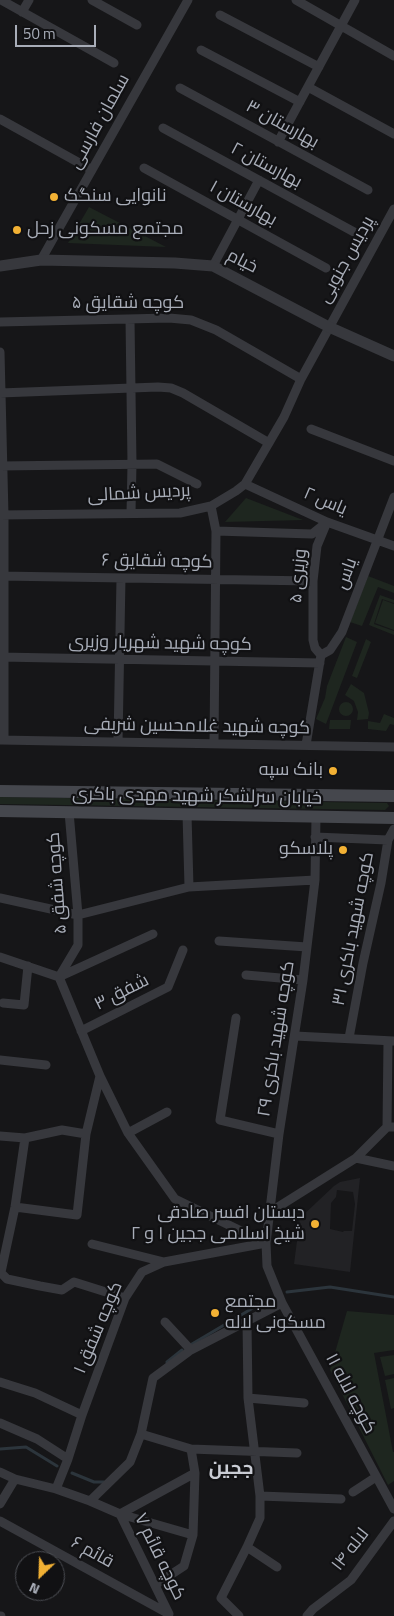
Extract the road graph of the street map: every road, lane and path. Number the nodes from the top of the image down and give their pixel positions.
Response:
1 (1, 0) edge
2 (29, 0) edge
3 (92, 0) edge
4 (188, 0) edge
5 (296, 0) edge
6 (355, 0) edge
7 (22, 12) junction
8 (220, 15) dead end
9 (137, 25) dead end
10 (341, 26) junction
11 (201, 50) dead end
12 (394, 56) edge
13 (114, 63) dead end
14 (319, 67) junction
15 (308, 87) junction
16 (180, 88) dead end
17 (300, 102) junction
18 (0, 119) edge
19 (163, 128) dead end
20 (394, 134) edge
21 (278, 142) junction
22 (144, 168) dead end
23 (92, 170) junction
24 (259, 180) junction
25 (368, 190) dead end
26 (394, 209) edge
27 (238, 219) junction
28 (354, 232) dead end
29 (41, 260) junction
30 (0, 266) edge
31 (212, 266) junction
32 (326, 268) dead end
33 (130, 319) junction
34 (0, 322) edge
35 (329, 327) junction
36 (0, 352) edge
37 (394, 356) edge
38 (300, 379) junction
39 (130, 389) junction
40 (1, 392) edge
41 (311, 429) dead end
42 (269, 443) junction
43 (394, 461) edge
44 (132, 464) junction
45 (1, 466) edge
46 (197, 484) dead end
47 (245, 484) junction
48 (394, 497) edge
49 (211, 506) junction
50 (131, 513) junction
51 (2, 515) edge
52 (327, 522) junction
53 (216, 531) junction
54 (376, 540) junction
55 (394, 546) edge
56 (2, 576) edge
57 (121, 578) junction
58 (216, 580) junction
59 (313, 581) junction
60 (2, 657) edge
61 (119, 659) junction
62 (321, 659) junction
63 (216, 661) junction
64 (2, 740) edge
65 (118, 742) junction
66 (214, 744) junction
67 (306, 746) junction
68 (394, 747) edge
69 (0, 791) edge
70 (394, 796) edge
71 (0, 811) edge
72 (69, 812) junction
73 (187, 814) junction
74 (316, 816) junction
75 (394, 818) edge
76 (394, 829) edge
77 (315, 837) junction
78 (388, 840) junction
79 (315, 880) junction
80 (189, 886) junction
81 (0, 898) edge
82 (78, 915) junction
83 (154, 934) dead end
84 (219, 941) dead end
85 (307, 947) junction
86 (183, 950) dead end
87 (0, 957) edge
88 (28, 966) junction
89 (246, 975) dead end
90 (59, 977) junction
91 (303, 980) junction
92 (3, 1003) dead end
93 (236, 1018) dead end
94 (81, 1032) junction
95 (295, 1036) junction
96 (349, 1038) junction
97 (391, 1041) edge
98 (0, 1060) edge
99 (46, 1065) dead end
100 (100, 1076) junction
101 (167, 1112) dead end
102 (390, 1127) edge
103 (128, 1133) junction
104 (86, 1134) junction
105 (279, 1134) junction
106 (0, 1136) edge
107 (25, 1138) junction
108 (356, 1158) junction
109 (394, 1166) edge
110 (15, 1207) junction
111 (270, 1212) junction
112 (266, 1243) junction
113 (92, 1244) dead end
114 (164, 1262) junction
115 (267, 1266) joint
116 (0, 1272) edge
117 (125, 1298) junction
118 (282, 1303) junction
119 (246, 1321) junction
120 (165, 1322) dead end
121 (191, 1350) junction
122 (0, 1382) edge
123 (248, 1398) junction
124 (304, 1403) dead end
125 (82, 1415) junction
126 (0, 1423) edge
127 (141, 1434) junction
128 (191, 1449) junction
129 (254, 1451) junction
130 (298, 1452) dead end
131 (68, 1459) junction
132 (0, 1472) edge
133 (195, 1473) junction
134 (376, 1477) junction
135 (15, 1479) junction
136 (56, 1490) junction
137 (353, 1492) dead end
138 (260, 1496) junction
139 (341, 1499) dead end
140 (90, 1501) junction
141 (0, 1504) edge
142 (394, 1510) edge
143 (120, 1514) junction
144 (0, 1521) edge
145 (394, 1521) edge
146 (193, 1535) junction
147 (247, 1547) junction
148 (277, 1566) dead end
149 (154, 1585) junction
150 (168, 1615) edge
151 (239, 1616) edge
152 (307, 1616) edge

1 - 7 street
2 - 7 street
3 - 9 street
4 - 23 street, سلمان فارسی
5 - 10 street
6 - 10 street
7 - 13 street
8 - 14 street
10 - 12 street
10 - 14 street
11 - 17 street
14 - 15 street
15 - 17 street
15 - 20 street
16 - 21 street, بهارستان ۳
17 - 21 street
18 - 23 street
19 - 24 street, بهارستان ۲
21 - 25 street, بهارستان ۳
22 - 27 street, بهارستان ۱
23 - 29 street, سلمان فارسی
24 - 27 street
24 - 28 street, بهارستان ۲
26 - 35 street, پردیس جنوبی
27 - 31 street
27 - 32 street, بهارستان ۱
29 - 30 street, خیام
29 - 31 street, خیام
31 - 35 street, خیام
33 - 34 street, کوچه شقایق ۵
33 - 38 street, کوچه شقایق ۵
33 - 39 street
35 - 37 street, خیام
35 - 38 street, پردیس شمالی
36 - 40 street
38 - 42 street, پردیس شمالی
39 - 40 street
39 - 42 street
39 - 44 street
40 - 45 street
41 - 43 street
42 - 47 street, پردیس شمالی
44 - 45 street
44 - 46 street
44 - 50 street
45 - 51 street
47 - 49 street, پردیس شمالی
47 - 52 street, یاس ۲
48 - 54 street, یاس
49 - 50 street, پردیس شمالی
49 - 53 street
50 - 51 street, پردیس شمالی
51 - 56 street
52 - 53 street, وزیری ۵
52 - 54 street, یاس ۲
52 - 59 street, وزیری ۵
53 - 58 street
54 - 55 street, یاس ۲
54 - 62 street, یاس
56 - 57 street, کوچه شقایق ۶
56 - 60 street
57 - 58 street, کوچه شقایق ۶
57 - 61 street
58 - 59 street, کوچه شقایق ۶
58 - 63 street
59 - 62 street, وزیری ۵
60 - 61 street, کوچه شهید شهریار وزیری
60 - 64 street
61 - 63 street, کوچه شهید شهریار وزیری
61 - 65 street
62 - 63 street, کوچه شهید شهریار وزیری
62 - 67 street
63 - 66 street
64 - 65 street, کوچه شهید غلامحسین شریفی
65 - 66 street, کوچه شهید غلامحسین شریفی
66 - 67 street, کوچه شهید غلامحسین شریفی
67 - 68 street, کوچه شهید غلامحسین شریفی
69 - 70 main road, خیابان سرلشکر شهید مهدی باکری
71 - 72 main road, خیابان سرلشکر شهید مهدی باکری
72 - 73 main road, خیابان سرلشکر شهید مهدی باکری
72 - 82 street, کوچه شفق ۵
73 - 74 main road, خیابان سرلشکر شهید مهدی باکری
73 - 80 street
74 - 75 main road, خیابان سرلشکر شهید مهدی باکری
74 - 77 street, کوچه شهید باکری ۲۹
76 - 78 street, کوچه شهید باکری ۳۱
77 - 78 street
77 - 79 street, کوچه شهید باکری ۲۹
78 - 96 street, کوچه شهید باکری ۳۱
79 - 80 street
79 - 85 street, کوچه شهید باکری ۲۹
80 - 82 street
81 - 82 street
82 - 90 street, کوچه شفق ۵
83 - 90 street
84 - 85 street
85 - 91 street, کوچه شهید باکری ۲۹
86 - 94 street, شفق ۳
87 - 88 street
88 - 90 street
88 - 92 street
89 - 91 street
90 - 94 street
91 - 95 street, کوچه شهید باکری ۲۹
93 - 105 street
94 - 100 street
95 - 96 street
95 - 105 street, کوچه شهید باکری ۲۹
96 - 97 street
97 - 102 street
98 - 99 street
100 - 103 street
100 - 104 street
101 - 103 street
102 - 108 street
103 - 112 street
104 - 107 street
104 - 110 street
105 - 111 street, کوچه شهید باکری ۲۹
106 - 107 street
107 - 110 street
108 - 109 street
108 - 111 street
110 - 116 street
111 - 112 street, کوچه شهید باکری ۲۹
112 - 114 street, کوچه شفق ۱
112 - 115 street, کوچه شهید باکری ۲۹
113 - 114 street
114 - 117 street, کوچه شفق ۱
115 - 118 street, کوچه لاله ۱۱
116 - 117 street
117 - 125 street, کوچه شفق ۱
118 - 119 street
118 - 134 street, کوچه لاله ۱۱
119 - 121 street
119 - 123 street
120 - 121 street
121 - 127 street
122 - 125 street
123 - 124 street
123 - 129 street
125 - 131 street, کوچه شفق ۱
126 - 131 street
127 - 128 street
127 - 140 street
128 - 129 street
128 - 133 street
129 - 130 street
129 - 138 street
131 - 136 street, کوچه شفق ۱
132 - 135 street, کوچه قائم ۷
133 - 143 street
133 - 146 street
134 - 137 street
134 - 142 street, کوچه لاله ۱۱
135 - 136 street, کوچه قائم ۷
135 - 141 street
136 - 140 street, کوچه قائم ۷
138 - 139 street
138 - 147 street
140 - 143 street, کوچه قائم ۷
143 - 146 street
143 - 149 street, کوچه قائم ۷
144 - 150 street, قائم ۶
145 - 152 street, لاله ۱۴
146 - 149 street
147 - 148 street
147 - 151 street
149 - 150 street, کوچه قائم ۷

